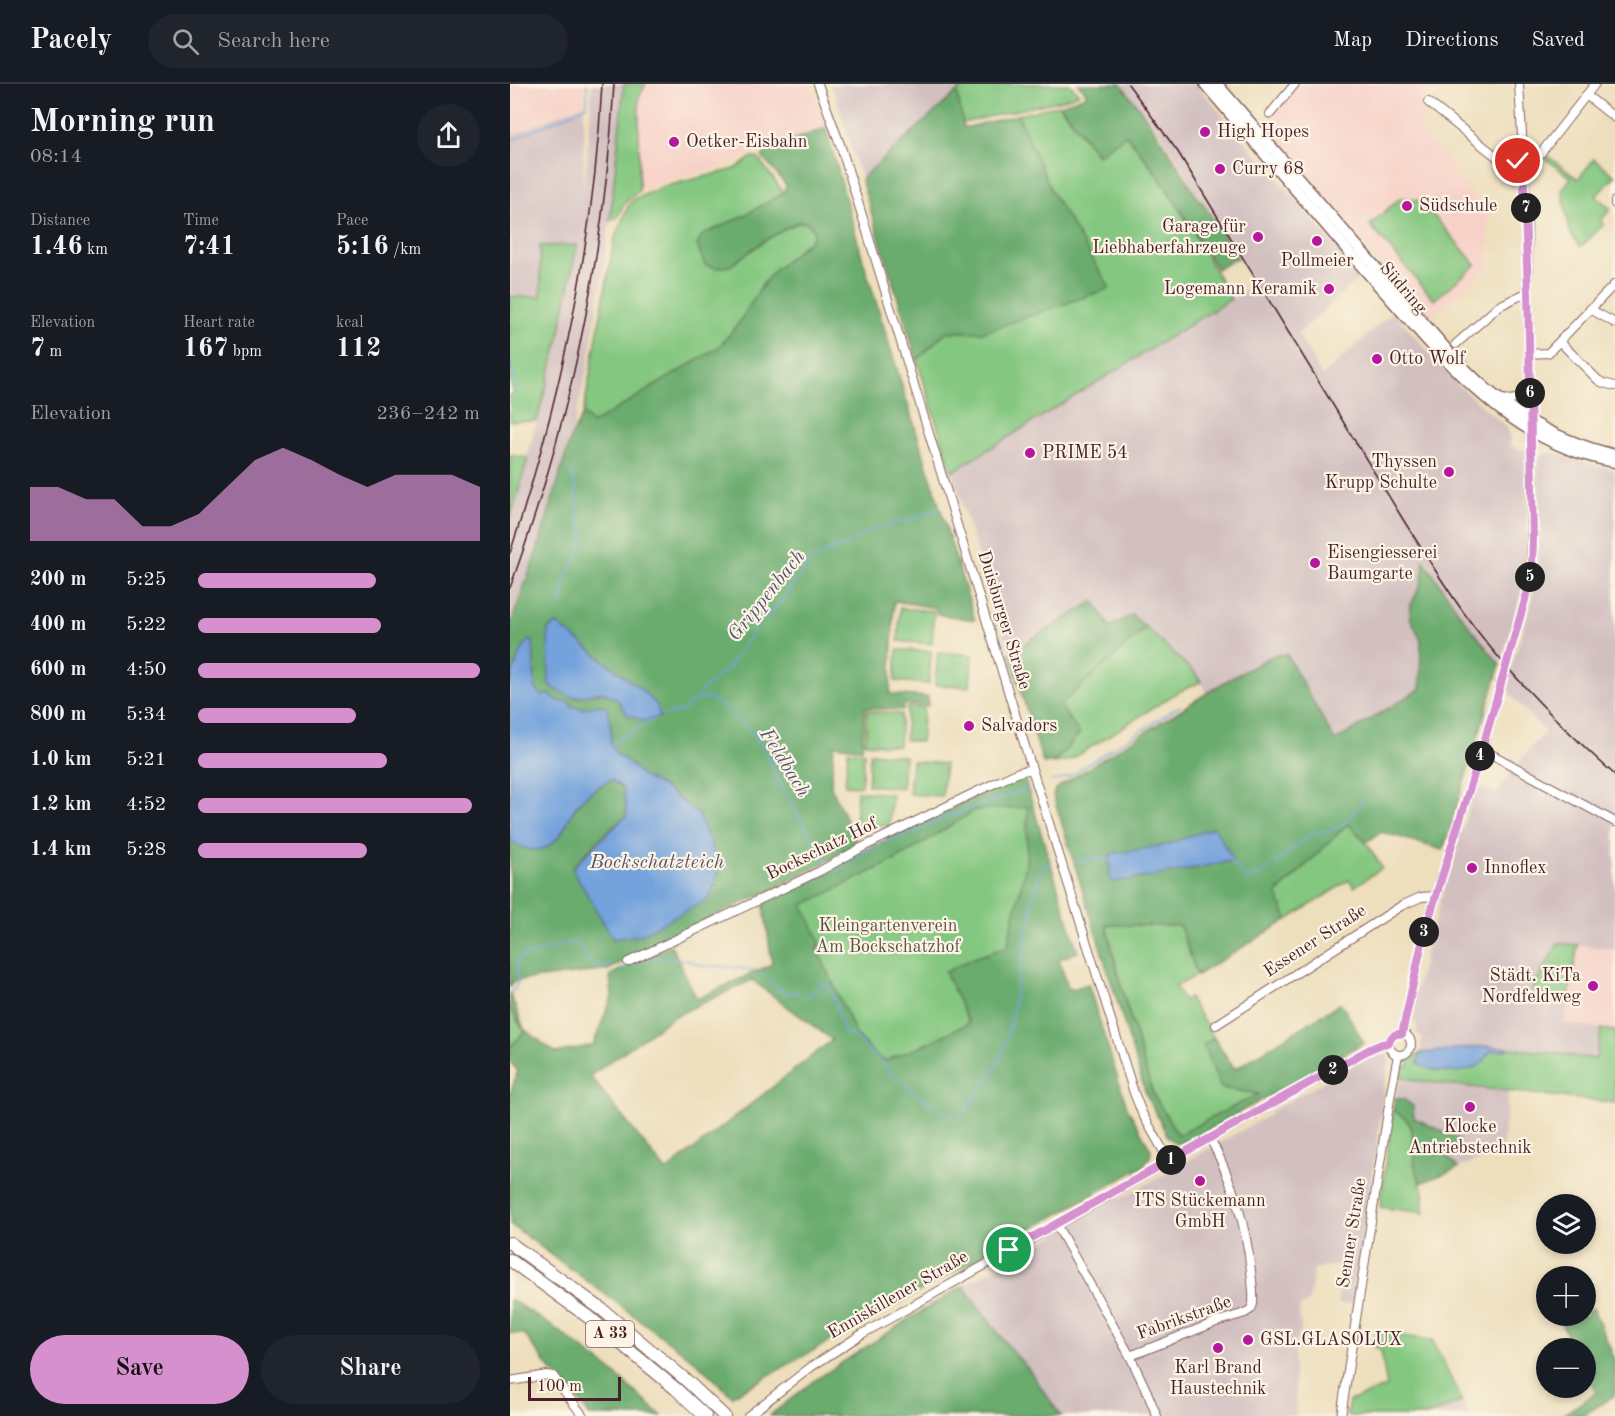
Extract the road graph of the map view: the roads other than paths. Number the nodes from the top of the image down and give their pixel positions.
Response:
1 (818, 84) edge
2 (1205, 84) edge
3 (1217, 84) edge
4 (1295, 84) edge
5 (1519, 84) edge
6 (1594, 84) edge
7 (1586, 95) junction
8 (1428, 102) dead end
9 (1269, 114) dead end
10 (1615, 118) edge
11 (1523, 161) junction
12 (1615, 284) edge
13 (1528, 292) junction
14 (1590, 309) junction
15 (1615, 323) edge
16 (1560, 342) junction
17 (1456, 344) dead end
18 (1529, 354) junction
19 (1530, 384) junction
20 (1615, 386) edge
21 (1498, 398) junction
22 (1530, 426) junction
23 (1615, 455) edge
24 (1615, 462) edge
25 (1482, 749) junction
26 (1032, 769) junction
27 (1615, 822) edge
28 (1435, 896) junction
29 (628, 962) dead end
30 (1216, 1025) dead end
31 (1402, 1034) junction
32 (1389, 1043) junction
33 (1398, 1055) junction
34 (1210, 1138) junction
35 (1169, 1161) junction
36 (1056, 1224) junction
37 (510, 1243) edge
38 (510, 1260) edge
39 (1130, 1356) junction
40 (510, 1381) edge
41 (748, 1415) edge
42 (583, 1416) edge
43 (705, 1416) edge
44 (724, 1416) edge
45 (1157, 1416) edge
46 (1341, 1416) edge

1 - 26 street, Duisburger Straße
2 - 22 main road, Südring
3 - 21 main road, Südring
4 - 9 street
5 - 11 street
6 - 7 street
7 - 10 street
7 - 11 street
8 - 11 street
11 - 13 street
12 - 14 street
13 - 17 street
13 - 18 street
14 - 15 street
14 - 16 street
16 - 18 street
16 - 20 street
18 - 19 street
19 - 21 street
19 - 22 street
21 - 22 main road, Südring
22 - 23 main road, Südring
22 - 24 main road, Südring
22 - 25 street
25 - 27 street
25 - 28 street
26 - 29 street, Bockschatz Hof
26 - 35 street, Duisburger Straße
28 - 30 street, Essener Straße
28 - 31 street
31 - 32 street
31 - 33 street
32 - 33 street
32 - 34 street, Enniskillener Straße
33 - 46 street, Senner Straße
34 - 35 street, Enniskillener Straße
34 - 39 street, Fabrikstraße
35 - 36 street, Enniskillener Straße
36 - 39 street, Fabrikstraße
36 - 41 street, Enniskillener Straße
37 - 44 highway, A 33
38 - 43 highway, A 33
39 - 45 street, Fabrikstraße
40 - 42 street

